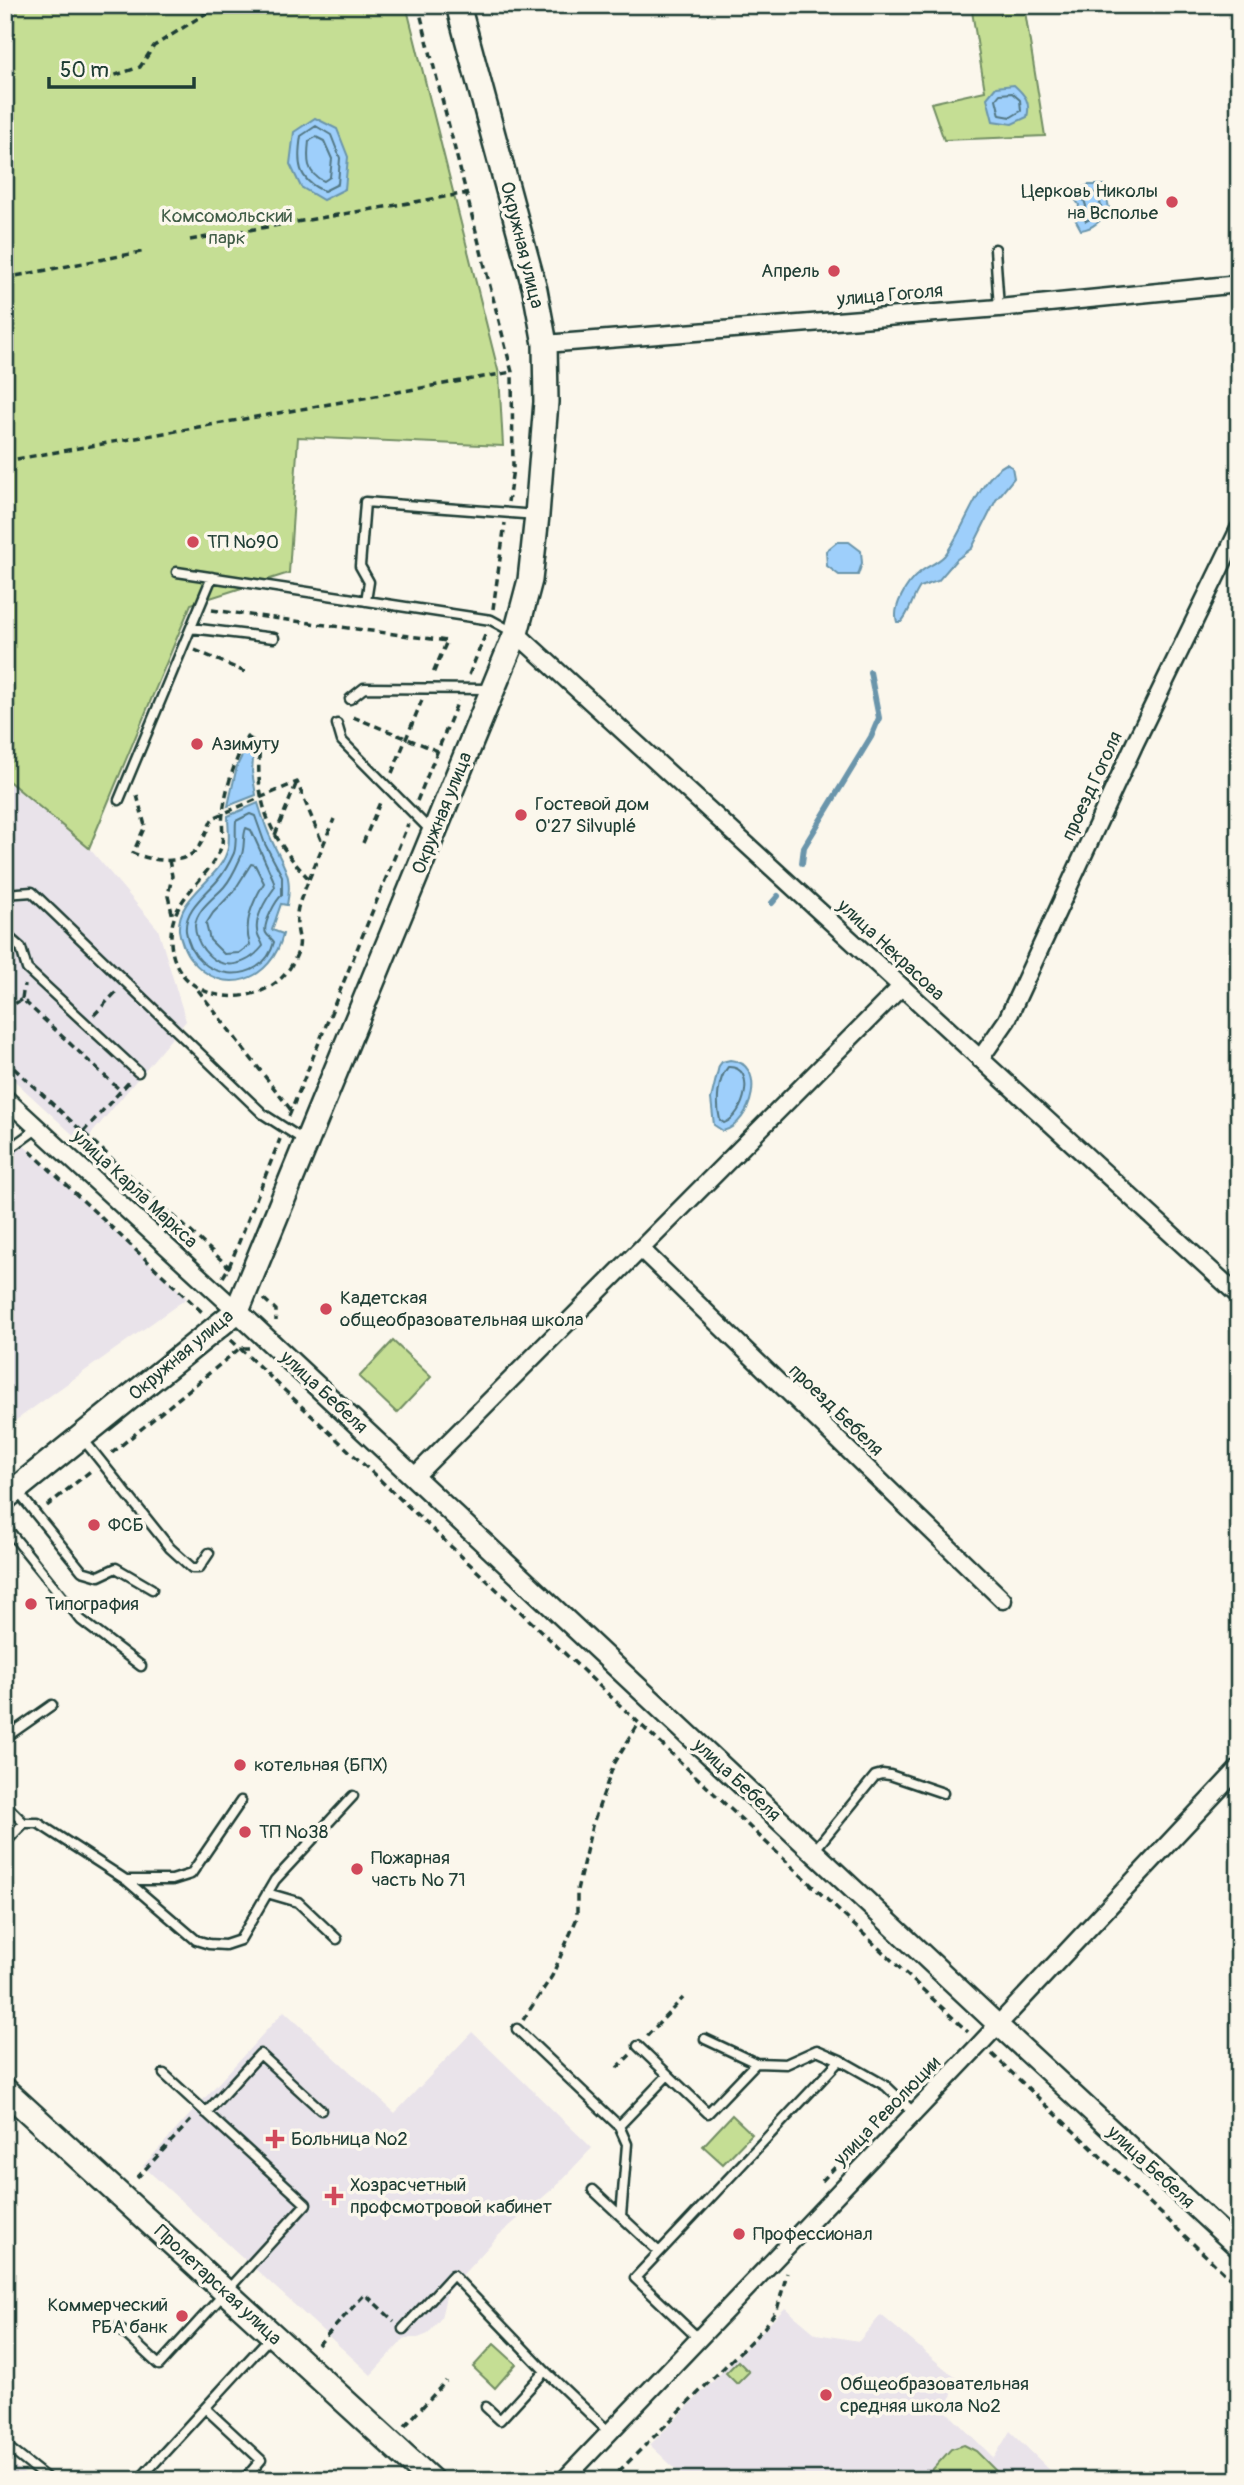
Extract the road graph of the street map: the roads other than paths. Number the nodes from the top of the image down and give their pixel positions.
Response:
1 (458, 5) edge
2 (995, 249) dead end
3 (1239, 284) edge
4 (999, 308) junction
5 (545, 344) junction
6 (537, 515) junction
7 (1239, 529) edge
8 (177, 572) dead end
9 (212, 578) junction
10 (366, 601) junction
11 (191, 628) junction
12 (516, 633) junction
13 (274, 638) dead end
14 (493, 689) junction
15 (350, 699) dead end
16 (337, 724) dead end
17 (119, 800) dead end
18 (434, 834) junction
19 (5, 894) edge
20 (5, 934) edge
21 (901, 987) junction
22 (980, 1059) junction
23 (138, 1072) road end
24 (5, 1098) edge
25 (38, 1128) junction
26 (307, 1142) junction
27 (5, 1152) edge
28 (641, 1249) junction
29 (1239, 1296) edge
30 (237, 1311) junction
31 (81, 1437) junction
32 (414, 1477) junction
33 (11, 1494) edge
34 (5, 1526) edge
35 (209, 1553) dead end
36 (152, 1589) dead end
37 (1003, 1601) dead end
38 (141, 1666) dead end
39 (52, 1705) dead end
40 (7, 1732) edge
41 (1239, 1768) edge
42 (943, 1793) dead end
43 (353, 1796) dead end
44 (241, 1801) dead end
45 (5, 1804) edge
46 (24, 1823) junction
47 (5, 1843) edge
48 (813, 1852) junction
49 (126, 1881) junction
50 (267, 1893) junction
51 (337, 1939) dead end
52 (998, 2025) junction
53 (517, 2029) road end
54 (705, 2039) dead end
55 (638, 2046) road end
56 (839, 2060) junction
57 (755, 2063) junction
58 (164, 2074) dead end
59 (668, 2075) junction
60 (5, 2090) edge
61 (321, 2110) dead end
62 (204, 2111) junction
63 (914, 2113) junction
64 (619, 2126) junction
65 (593, 2190) dead end
66 (621, 2216) junction
67 (1239, 2248) edge
68 (659, 2252) junction
69 (226, 2292) junction
70 (118, 2327) dead end
71 (403, 2329) road end
72 (272, 2335) junction
73 (699, 2339) junction
74 (545, 2371) junction
75 (486, 2407) dead end
76 (205, 2408) junction
77 (609, 2432) junction
78 (5, 2445) edge
79 (49, 2480) edge
80 (139, 2480) edge
81 (244, 2480) edge
82 (430, 2480) edge
83 (564, 2480) edge

1 - 5 main road, Окружная улица
2 - 4 lane
3 - 4 street, улица Гоголя
4 - 5 street, улица Гоголя
5 - 6 main road, Окружная улица
6 - 10 lane
6 - 12 main road, Окружная улица
7 - 22 street, проезд Гоголя
8 - 9 lane
9 - 10 lane
9 - 11 lane
10 - 12 lane
11 - 13 lane
11 - 17 lane
12 - 14 main road, Окружная улица
12 - 21 street, улица Некрасова
14 - 15 lane
14 - 18 main road, Окружная улица
16 - 18 lane
18 - 26 main road, Окружная улица
19 - 26 lane
20 - 23 lane
21 - 22 street, улица Некрасова
21 - 28 street
22 - 29 street, улица Некрасова
24 - 25 street, улица Карла Маркса
25 - 27 lane
25 - 30 street, улица Карла Маркса
26 - 30 main road, Окружная улица
28 - 32 street
28 - 37 street, проезд Бебеля
30 - 31 main road, Окружная улица
30 - 32 street, улица Бебеля
31 - 33 main road, Окружная улица
31 - 35 lane
32 - 48 street, улица Бебеля
33 - 36 lane
34 - 38 lane
39 - 40 lane
41 - 52 street, улица Революции
42 - 48 lane
43 - 50 lane
44 - 49 lane
45 - 46 lane
46 - 47 lane
46 - 49 lane
48 - 52 street, улица Бебеля
49 - 50 lane
50 - 51 lane
52 - 63 street, улица Революции
52 - 67 street, улица Бебеля
53 - 64 lane
54 - 57 lane
55 - 59 lane
56 - 57 lane
56 - 63 lane
56 - 68 lane
57 - 59 lane
58 - 62 lane
59 - 64 lane
60 - 69 main road, Пролетарская улица
61 - 62 lane
62 - 69 lane
63 - 73 street, улица Революции
64 - 66 lane
65 - 66 lane
66 - 68 lane
68 - 73 lane
69 - 70 lane
69 - 72 main road, Пролетарская улица
71 - 74 lane
72 - 76 lane
72 - 82 main road, Пролетарская улица
73 - 77 street, улица Революции
74 - 75 lane
74 - 77 lane
76 - 80 lane
76 - 81 lane
77 - 83 street, улица Революции
78 - 79 lane

